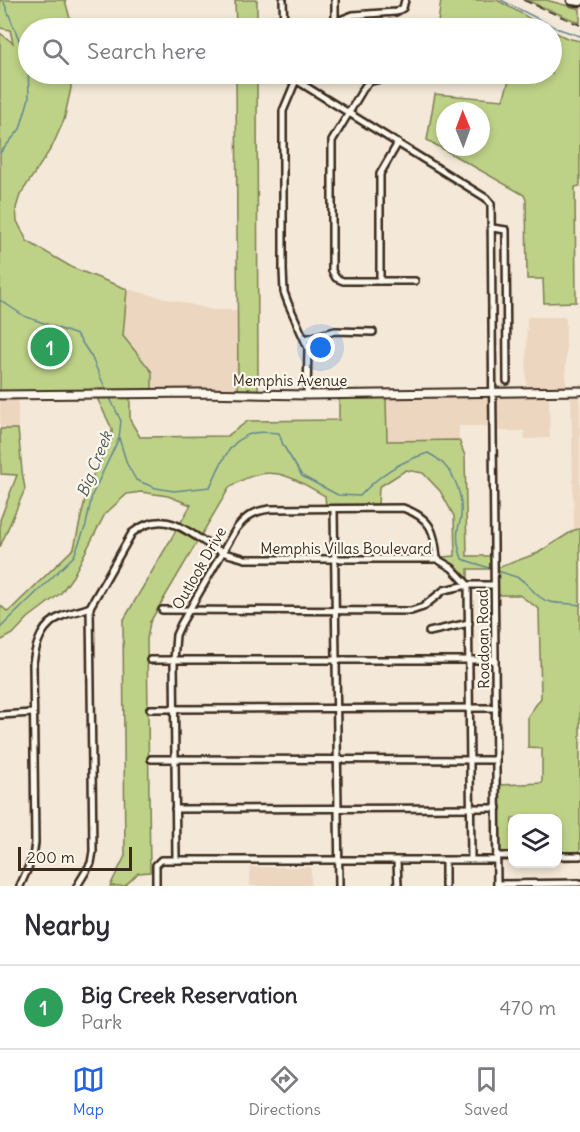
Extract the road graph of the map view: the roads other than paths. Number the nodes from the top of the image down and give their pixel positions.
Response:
1 (283, 0) edge
2 (335, 0) edge
3 (405, 0) edge
4 (572, 0) edge
5 (580, 1) edge
6 (284, 18) edge
7 (335, 18) edge
8 (347, 18) edge
9 (294, 84) edge
10 (302, 84) edge
11 (366, 84) edge
12 (348, 112) junction
13 (398, 143) junction
14 (492, 228) junction
15 (415, 280) dead end
16 (380, 281) junction
17 (492, 291) junction
18 (507, 291) junction
19 (373, 332) dead end
20 (304, 339) junction
21 (507, 381) dead end
22 (580, 391) edge
23 (493, 392) junction
24 (0, 395) edge
25 (307, 395) junction
26 (334, 509) junction
27 (223, 552) junction
28 (437, 559) junction
29 (335, 560) junction
30 (493, 582) junction
31 (468, 585) junction
32 (90, 607) junction
33 (162, 610) dead end
34 (189, 611) junction
35 (336, 611) junction
36 (469, 623) junction
37 (429, 632) dead end
38 (150, 660) dead end
39 (174, 660) junction
40 (337, 660) junction
41 (495, 660) junction
42 (469, 661) junction
43 (496, 708) junction
44 (150, 709) dead end
45 (469, 709) junction
46 (174, 710) junction
47 (338, 710) junction
48 (33, 713) junction
49 (0, 715) edge
50 (151, 759) dead end
51 (175, 759) junction
52 (338, 759) junction
53 (470, 759) junction
54 (496, 760) junction
55 (338, 808) junction
56 (497, 808) junction
57 (175, 809) junction
58 (470, 809) junction
59 (562, 856) edge
60 (580, 856) edge
61 (508, 857) edge
62 (496, 858) junction
63 (176, 860) junction
64 (339, 860) junction
65 (471, 860) junction
66 (397, 861) junction
67 (445, 861) junction
68 (580, 883) edge
69 (497, 885) edge
70 (20, 886) edge
71 (77, 886) edge
72 (156, 886) edge
73 (339, 886) edge
74 (398, 886) edge
75 (445, 886) edge

1 - 6 street
2 - 7 street
3 - 8 street
4 - 5 highway
9 - 20 street
10 - 12 street
11 - 12 street
12 - 13 street
12 - 16 street
13 - 14 street, Roadoan Road
13 - 16 street
14 - 17 street, Roadoan Road
14 - 18 street
15 - 16 street
17 - 18 street
17 - 23 street, Roadoan Road
18 - 21 street
19 - 20 street
20 - 25 street
22 - 23 main road, Memphis Avenue
23 - 25 main road, Memphis Avenue
23 - 30 street, Roadoan Road
24 - 25 main road, Memphis Avenue
26 - 27 street, Outlook Drive
26 - 28 street, Outlook Drive
26 - 29 street
27 - 29 street, Memphis Villas Boulevard
27 - 32 street, Memphis Villas Boulevard
27 - 34 street, Outlook Drive
28 - 29 street, Memphis Villas Boulevard
28 - 31 street, Memphis Villas Boulevard
29 - 35 street
30 - 31 street
30 - 41 street, Roadoan Road
31 - 35 street
31 - 36 street
32 - 48 street
32 - 71 street
33 - 34 street
34 - 35 street
34 - 39 street, Outlook Drive
35 - 40 street
36 - 37 street
36 - 42 street
38 - 39 street
39 - 40 street
39 - 46 street, Outlook Drive
40 - 42 street
40 - 47 street
41 - 42 street
41 - 43 street, Roadoan Road
42 - 45 street
43 - 45 street
43 - 54 street, Roadoan Road
44 - 46 street
45 - 47 street
45 - 53 street
46 - 47 street
46 - 51 street, Outlook Drive
47 - 52 street
48 - 49 street
48 - 70 street
50 - 51 street
51 - 52 street
51 - 57 street, Outlook Drive
52 - 53 street
52 - 55 street
53 - 54 street
53 - 58 street
54 - 56 street, Roadoan Road
55 - 57 street
55 - 58 street
55 - 64 street
56 - 58 street
56 - 62 street, Roadoan Road
57 - 63 street, Outlook Drive
58 - 65 street
59 - 60 street
61 - 62 street
62 - 65 street
62 - 69 street, Roadoan Road
63 - 64 street
63 - 72 street
64 - 66 street
64 - 73 street
65 - 67 street
66 - 67 street
66 - 74 street
67 - 75 street
68 - 69 street

